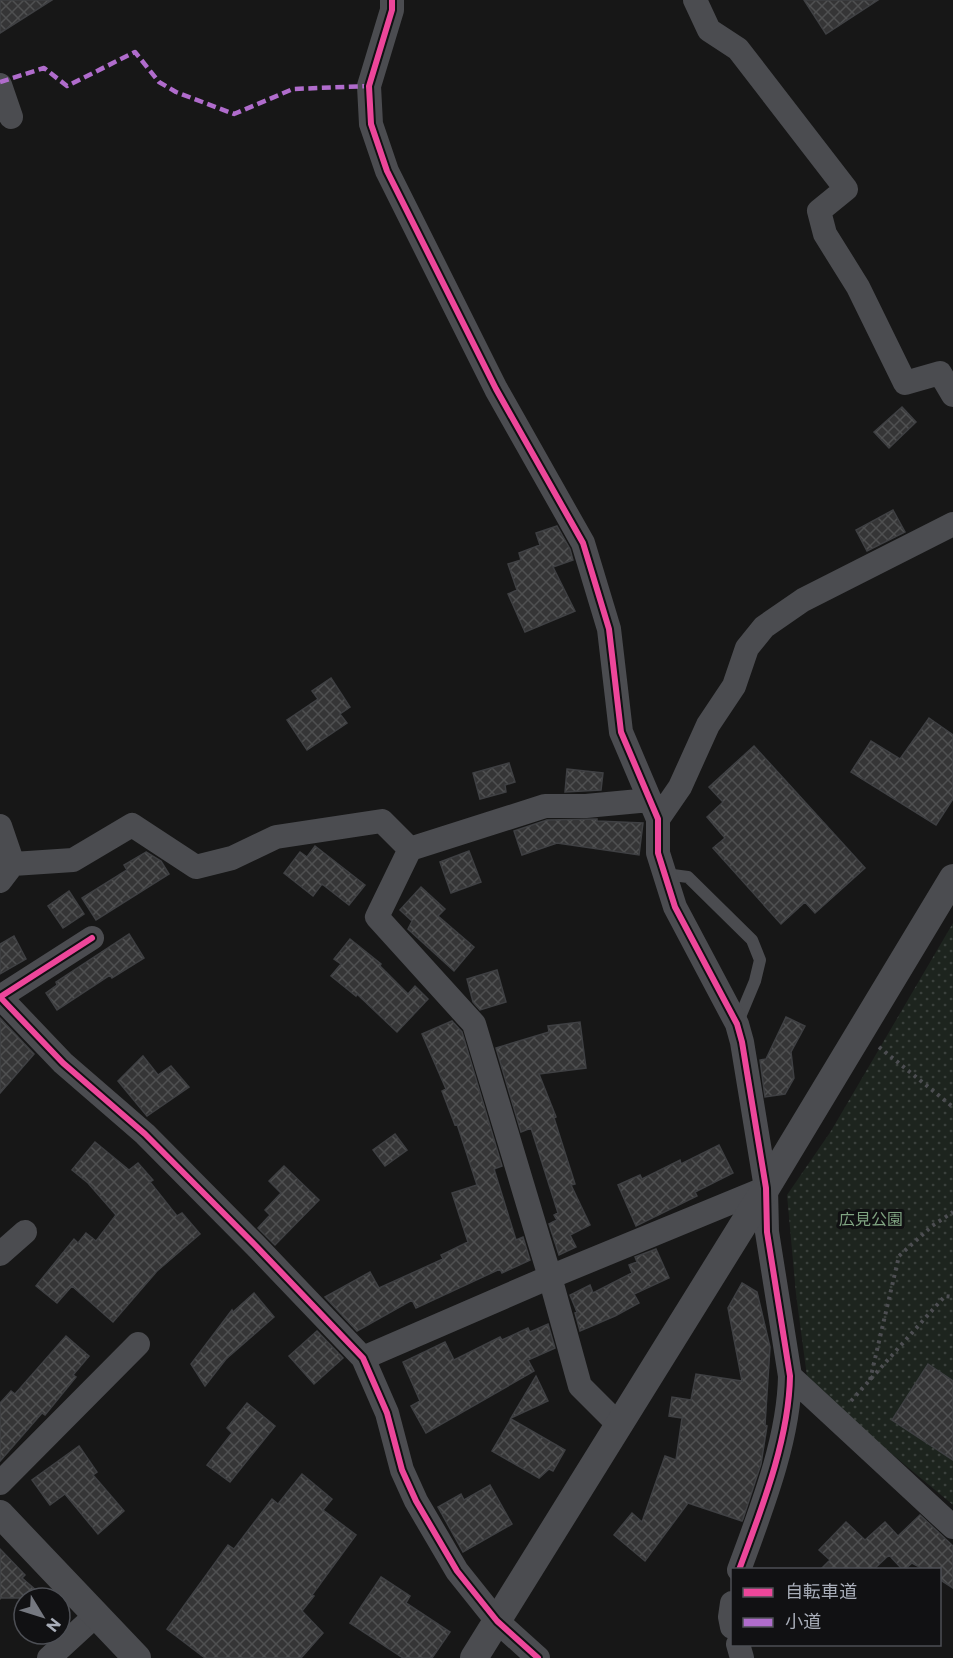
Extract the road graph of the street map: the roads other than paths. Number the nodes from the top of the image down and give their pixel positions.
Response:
1 (392, 0) edge
2 (694, 0) edge
3 (0, 85) edge
4 (11, 117) dead end
5 (953, 395) edge
6 (953, 524) edge
7 (654, 810) junction
8 (0, 826) edge
9 (410, 849) junction
10 (7, 872) edge
11 (665, 874) junction
12 (953, 878) edge
13 (92, 938) dead end
14 (737, 1024) junction
15 (766, 1188) junction
16 (25, 1233) dead end
17 (0, 1254) edge
18 (550, 1277) junction
19 (138, 1344) dead end
20 (363, 1358) junction
21 (790, 1376) junction
22 (619, 1425) junction
23 (0, 1483) edge
24 (0, 1514) edge
25 (953, 1527) edge
26 (739, 1568) edge
27 (96, 1615) junction
28 (496, 1621) junction
29 (49, 1658) edge
30 (137, 1658) edge
31 (474, 1658) edge
32 (538, 1658) edge

1 - 7 street
2 - 5 street
3 - 4 street
6 - 7 street
7 - 9 street
7 - 11 street
8 - 10 street
9 - 10 street
9 - 18 street
11 - 14 street
11 - 14 lane
12 - 15 street
13 - 20 street
14 - 15 street
15 - 18 street
15 - 21 street
15 - 22 street
16 - 17 street
18 - 20 street
18 - 22 street
19 - 23 street
20 - 28 street
21 - 25 street
21 - 26 street
22 - 28 street
24 - 27 street
27 - 29 street
27 - 30 street
28 - 31 street
28 - 32 street

